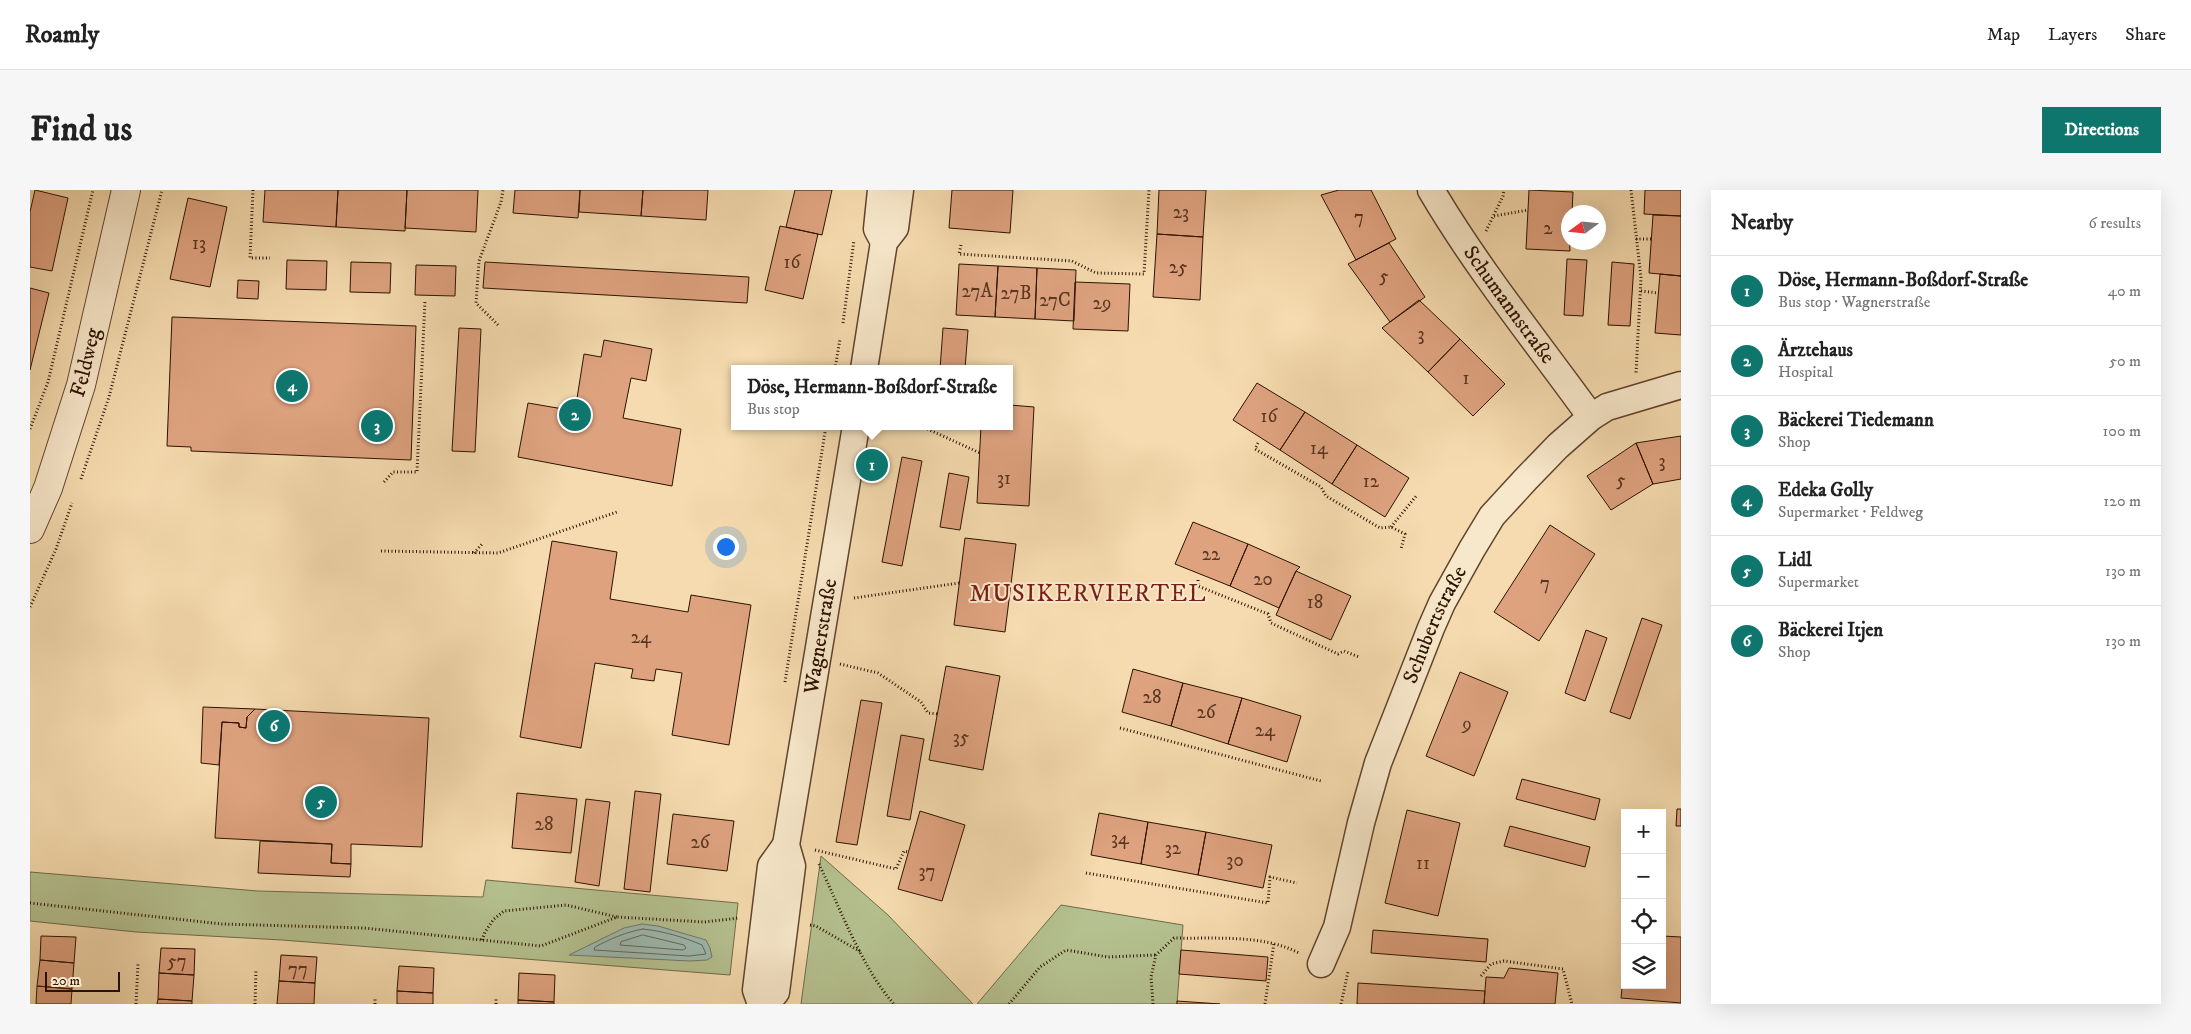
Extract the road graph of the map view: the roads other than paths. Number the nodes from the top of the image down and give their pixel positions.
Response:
1 (126, 190) edge
2 (880, 190) edge
3 (900, 190) edge
4 (1431, 190) edge
5 (884, 242) junction
6 (865, 365) edge
7 (1681, 385) edge
8 (1591, 417) junction
9 (855, 430) edge
10 (30, 529) edge
11 (786, 845) junction
12 (1321, 964) road end
13 (761, 1004) edge
14 (766, 1004) edge

1 - 10 street, Feldweg
2 - 5 street
3 - 5 street
4 - 8 street, Schumannstraße
5 - 6 street
7 - 8 street, Schubertstraße
8 - 12 street, Schubertstraße
9 - 11 street, Wagnerstraße
11 - 13 street, Wagnerstraße
11 - 14 street, Wagnerstraße

